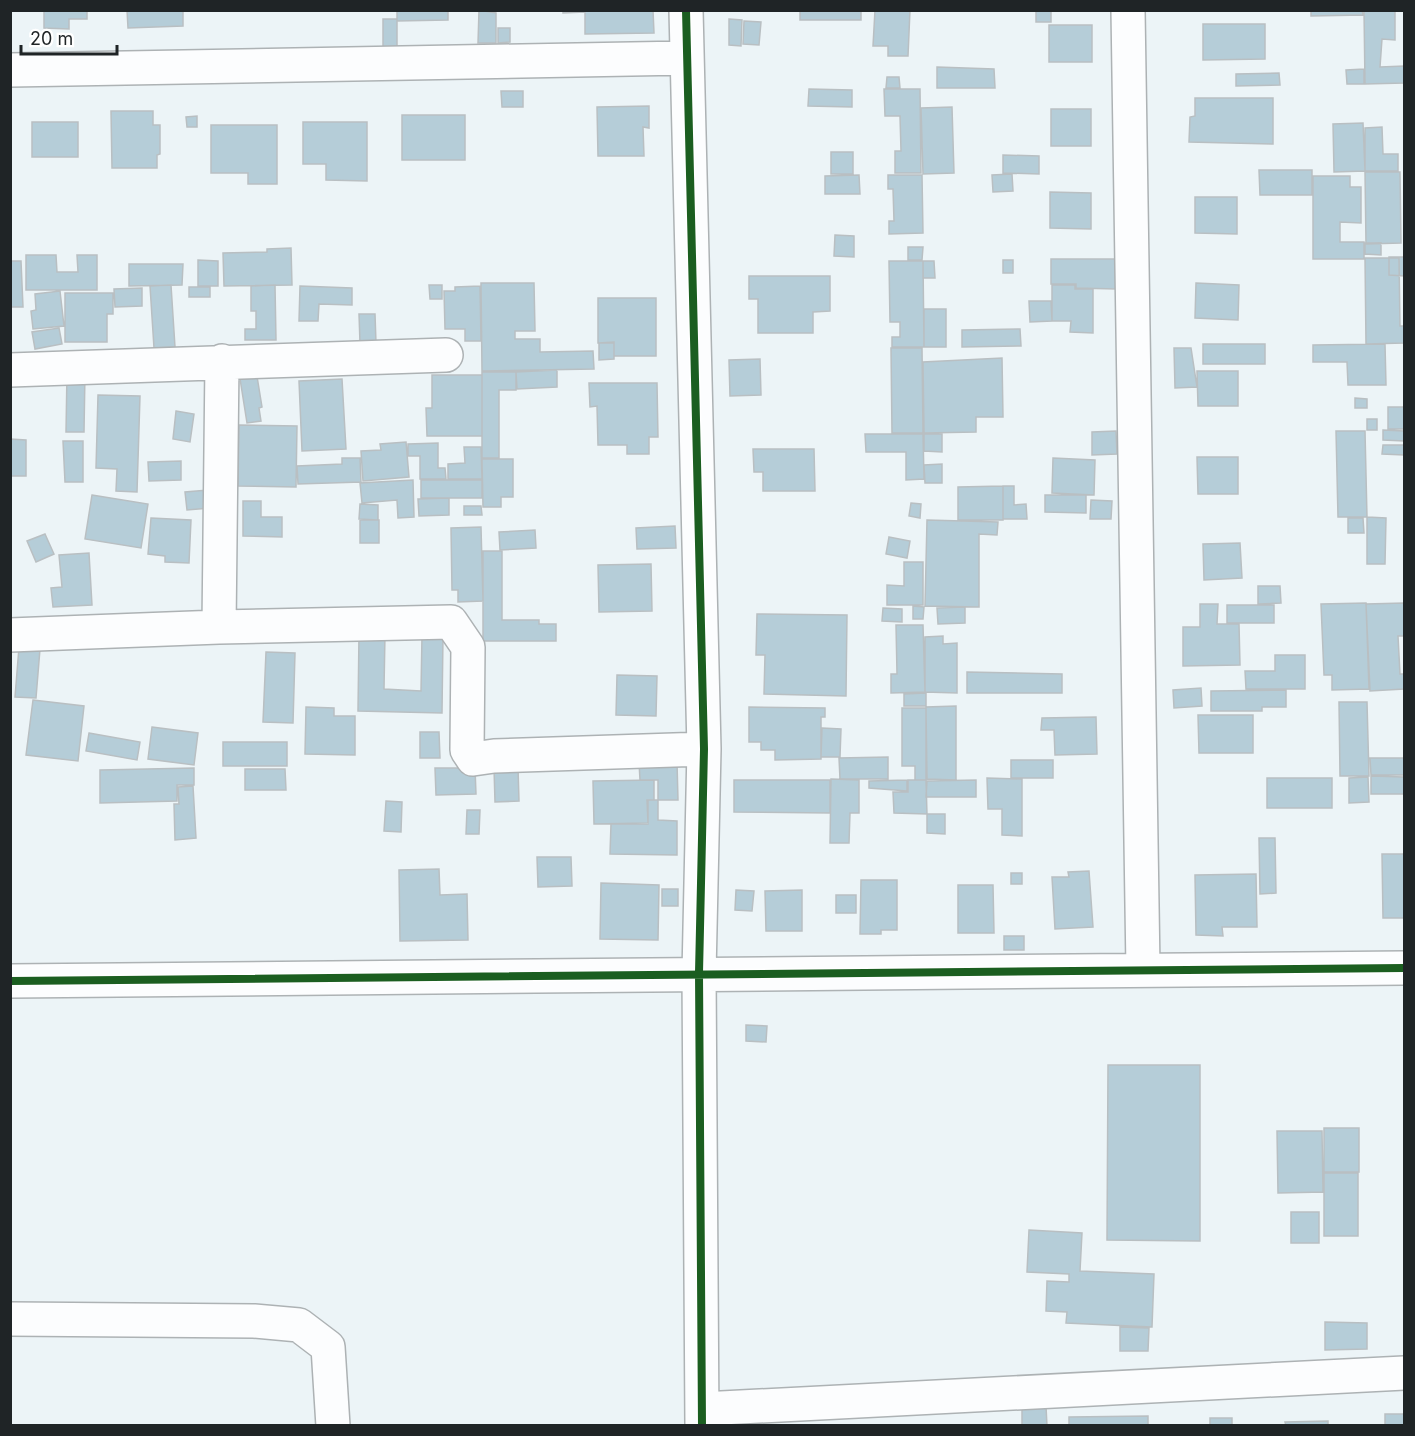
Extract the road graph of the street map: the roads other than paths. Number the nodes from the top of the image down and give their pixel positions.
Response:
1 (686, 10) edge
2 (1128, 10) edge
3 (686, 58) junction
4 (10, 70) edge
5 (446, 355) dead end
6 (222, 361) junction
7 (10, 370) edge
8 (219, 627) junction
9 (10, 635) edge
10 (704, 750) junction
11 (1404, 968) edge
12 (1143, 969) junction
13 (699, 974) junction
14 (10, 981) edge
15 (10, 1319) edge
16 (1404, 1373) edge
17 (702, 1417) edge
18 (333, 1425) edge

1 - 3 street
2 - 12 street
3 - 4 street
3 - 10 street
5 - 6 street
6 - 7 street
6 - 8 street
8 - 9 street
8 - 10 street
10 - 13 street
11 - 12 street
12 - 13 street
13 - 14 street
13 - 17 street
15 - 18 street
16 - 17 street

